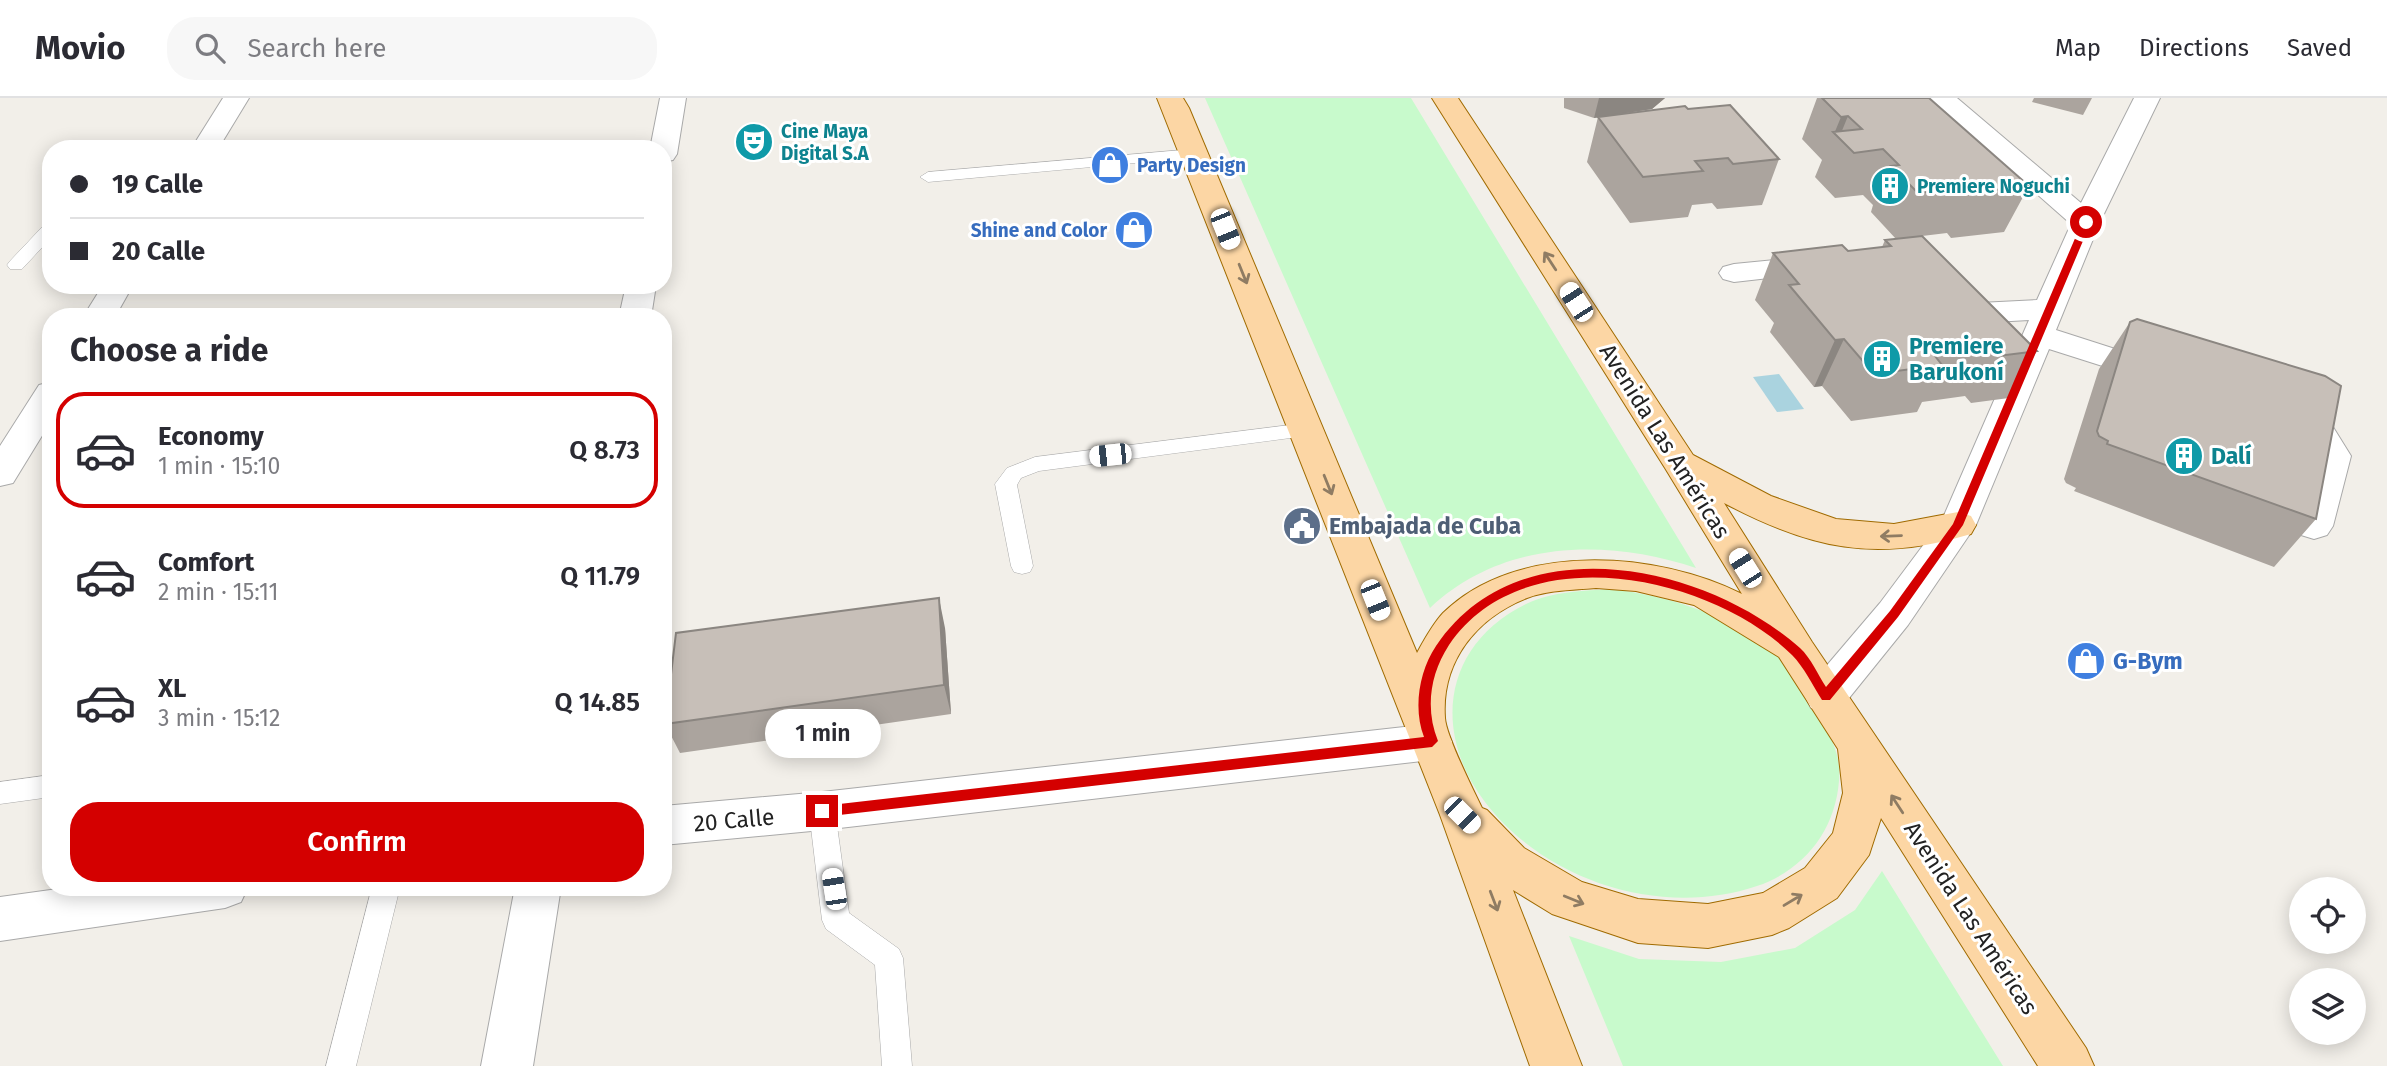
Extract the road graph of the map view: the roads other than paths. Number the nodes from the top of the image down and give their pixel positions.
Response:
1 (236, 98) edge
2 (673, 98) edge
3 (1170, 98) edge
4 (1445, 98) edge
5 (1941, 98) edge
6 (2147, 98) edge
7 (210, 140) edge
8 (666, 140) edge
9 (1194, 154) junction
10 (928, 177) dead end
11 (2086, 222) junction
12 (42, 238) edge
13 (1852, 262) edge
14 (16, 265) dead end
15 (1734, 273) dead end
16 (1926, 295) edge
17 (2044, 322) junction
18 (2190, 384) edge
19 (42, 407) edge
20 (2262, 409) edge
21 (1306, 430) junction
22 (1679, 461) junction
23 (0, 474) edge
24 (1958, 525) junction
25 (2314, 526) edge
26 (1022, 566) dead end
27 (1798, 653) junction
28 (1826, 696) junction
29 (1428, 732) junction
30 (1857, 744) junction
31 (42, 787) edge
32 (0, 793) edge
33 (822, 811) junction
34 (1462, 815) junction
35 (672, 825) edge
36 (162, 896) edge
37 (384, 896) edge
38 (536, 896) edge
39 (0, 919) edge
40 (341, 1066) edge
41 (507, 1066) edge
42 (897, 1066) edge
43 (1556, 1066) edge
44 (2068, 1066) edge

1 - 7 street
2 - 8 street
3 - 9 main road
22 -> 4 main road, Avenida Las Américas
5 - 11 street
6 - 11 street
9 - 10 lane
9 -> 21 main road
11 - 17 street
12 - 14 lane
13 - 15 street
16 - 17 street
17 - 18 street
17 - 24 street
19 - 23 street
20 - 25 street
21 - 26 lane
21 -> 29 main road
24 -> 22 main road
22 - 27 main road, Avenida Las Américas
24 - 28 street
27 - 28 main road, Avenida Las Américas
27 - 29 main road
28 - 30 main road, Avenida Las Américas
29 - 33 street, 20 Calle
29 - 34 main road
34 -> 30 main road
44 -> 30 main road, Avenida Las Américas
31 - 32 lane
33 - 35 street, 20 Calle
33 - 42 lane
34 -> 43 main road
36 - 39 street
37 - 40 lane
38 - 41 street

